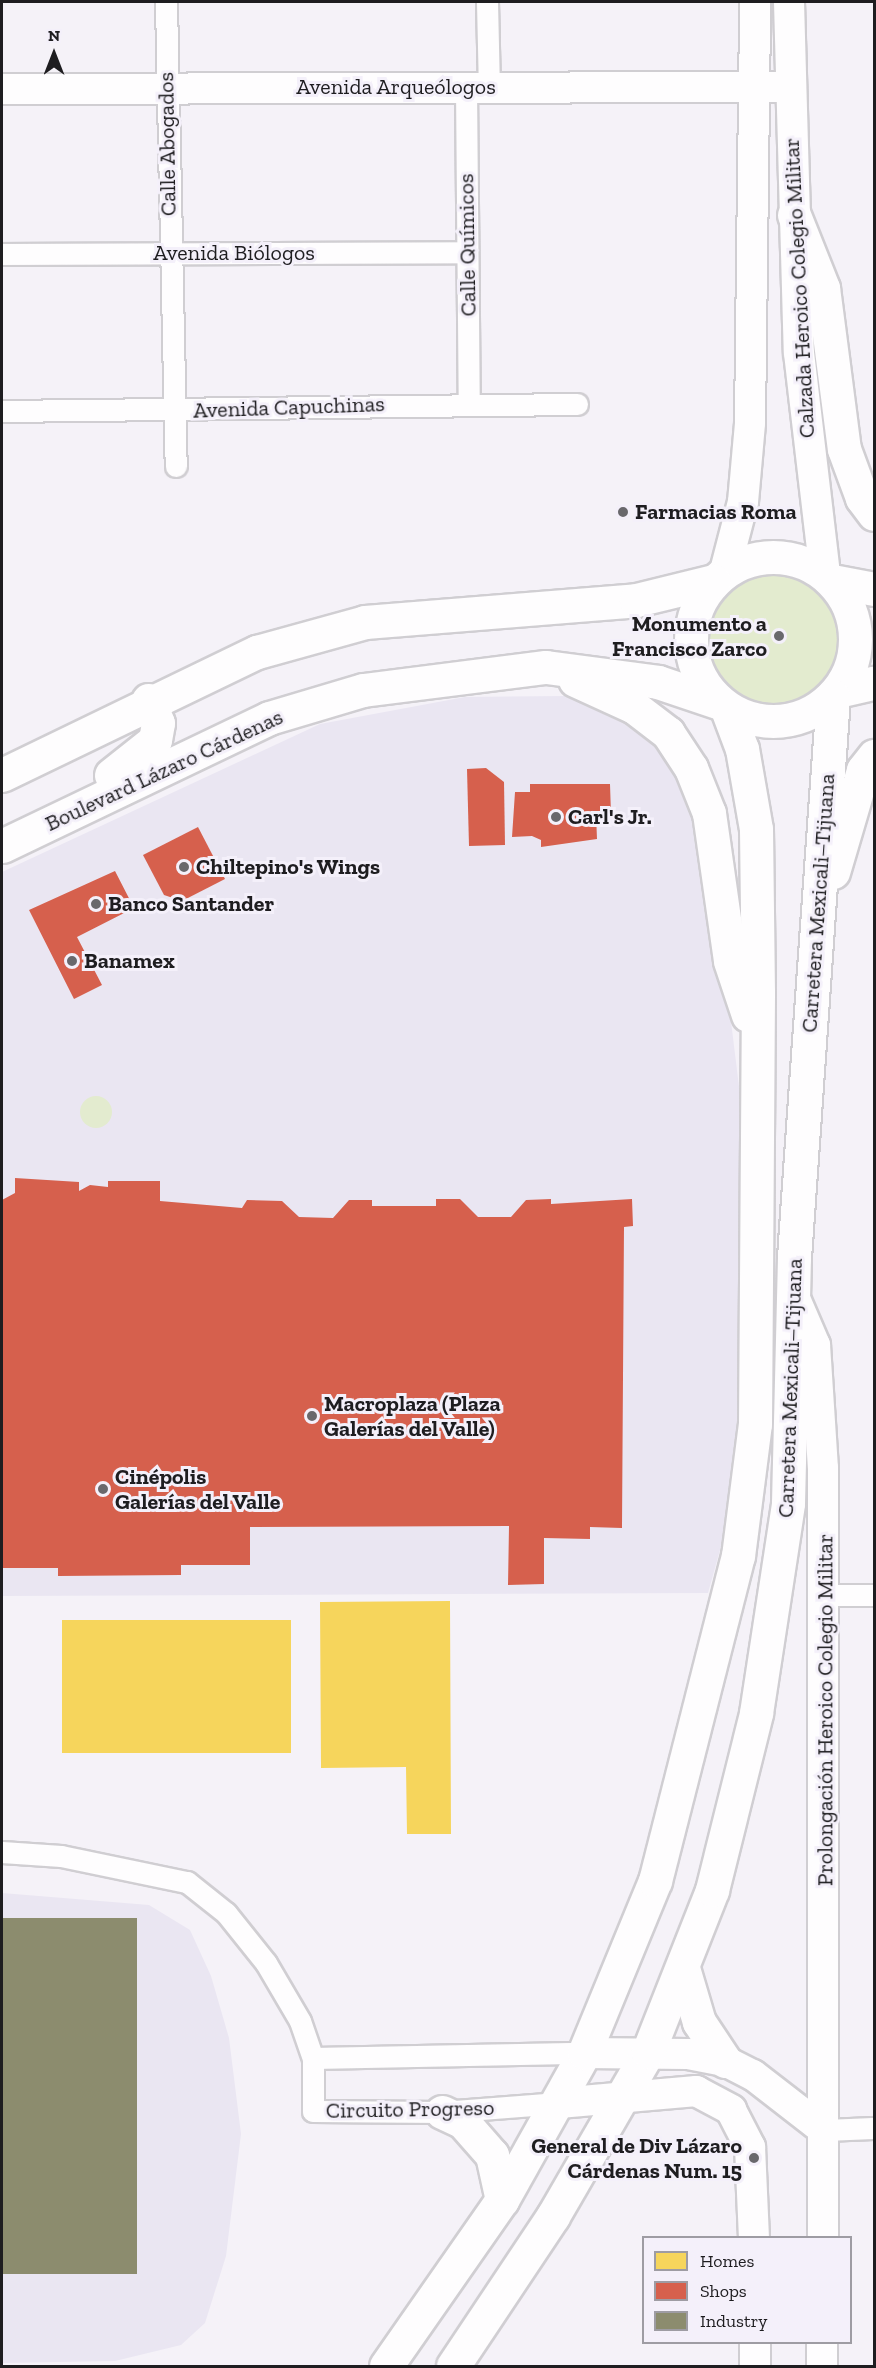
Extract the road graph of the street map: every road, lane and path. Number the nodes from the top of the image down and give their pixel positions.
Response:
1 (166, 2) edge
2 (487, 2) edge
3 (755, 2) edge
4 (789, 2) edge
5 (477, 87) junction
6 (756, 87) junction
7 (790, 87) junction
8 (165, 88) junction
9 (2, 89) edge
10 (794, 215) junction
11 (467, 252) junction
12 (2, 254) edge
13 (169, 254) junction
14 (469, 402) junction
15 (577, 404) dead end
16 (2, 411) edge
17 (175, 411) junction
18 (176, 466) dead end
19 (874, 514) edge
20 (720, 576) junction
21 (829, 578) junction
22 (874, 590) edge
23 (546, 667) junction
24 (874, 683) edge
25 (836, 693) junction
26 (148, 700) junction
27 (722, 705) junction
28 (874, 756) edge
29 (2, 775) edge
30 (82, 807) junction
31 (2, 846) edge
32 (817, 941) junction
33 (757, 1040) junction
34 (758, 1171) junction
35 (794, 1257) junction
36 (793, 1294) junction
37 (826, 1595) junction
38 (874, 1595) edge
39 (2, 1852) edge
40 (683, 1968) junction
41 (648, 2052) junction
42 (584, 2053) junction
43 (313, 2058) junction
44 (725, 2061) junction
45 (627, 2094) junction
46 (559, 2103) junction
47 (441, 2112) junction
48 (874, 2128) edge
49 (824, 2130) junction
50 (502, 2200) junction
51 (754, 2236) edge
52 (823, 2236) edge
53 (754, 2344) edge
54 (822, 2344) edge
55 (386, 2367) edge
56 (453, 2367) edge
57 (755, 2367) edge
58 (822, 2367) edge

1 - 8 street, Calle Abogados
2 - 5 street, Calle Químicos
3 - 6 main road, Calzada Heroico Colegio Militar
4 - 7 main road, Calzada Heroico Colegio Militar
5 - 6 main road, Avenida Arqueólogos
5 - 8 main road, Avenida Arqueólogos
5 - 11 street, Calle Químicos
6 - 7 main road, Avenida Arqueólogos
6 - 20 main road, Calzada Heroico Colegio Militar
7 - 10 main road, Calzada Heroico Colegio Militar
8 - 9 main road, Avenida Arqueólogos
8 - 13 street, Calle Abogados
10 - 19 main road
10 - 21 main road, Calzada Heroico Colegio Militar
11 - 13 street, Avenida Biólogos
11 - 14 street, Calle Químicos
12 - 13 street, Avenida Biólogos
13 - 17 street, Calle Abogados
14 - 15 street, Avenida Capuchinas
14 - 17 street, Avenida Capuchinas
16 - 17 street, Avenida Capuchinas
17 - 18 street, Calle Abogados
20 - 21 main road
20 - 26 main road
20 - 27 main road
21 - 22 main road
21 - 25 main road
23 - 27 main road, Boulevard Lázaro Cárdenas
23 - 30 main road, Boulevard Lázaro Cárdenas
23 - 33 main road
24 - 25 main road
25 - 27 main road
25 - 32 main road, Carretera Mexicali–Tijuana
26 - 29 main road
26 - 30 main road
27 - 33 main road, Carretera Mexicali–Tijuana
28 - 32 main road
30 - 31 main road, Boulevard Lázaro Cárdenas
32 - 35 main road, Carretera Mexicali–Tijuana
33 - 34 main road, Carretera Mexicali–Tijuana
34 - 35 main road
34 - 42 main road, Carretera Mexicali–Tijuana
35 - 36 main road, Carretera Mexicali–Tijuana
36 - 37 main road, Prolongación Heroico Colegio Militar
36 - 40 main road, Carretera Mexicali–Tijuana
37 - 38 street
37 - 49 main road, Prolongación Heroico Colegio Militar
39 - 43 street, Circuito Progreso
40 - 41 main road, Carretera Mexicali–Tijuana
40 - 44 main road
41 - 42 main road
41 - 44 main road
41 - 45 main road, Carretera Mexicali–Tijuana
42 - 43 street
42 - 46 main road, Carretera Mexicali–Tijuana
43 - 47 street, Circuito Progreso
44 - 49 main road
45 - 46 main road
45 - 51 main road
45 - 56 main road, Carretera Mexicali–Tijuana
46 - 47 street, Circuito Progreso
46 - 50 main road, Carretera Mexicali–Tijuana
47 - 50 main road
48 - 49 street
49 - 52 main road
50 - 55 main road, Carretera Mexicali–Tijuana
53 - 57 main road
54 - 58 main road

